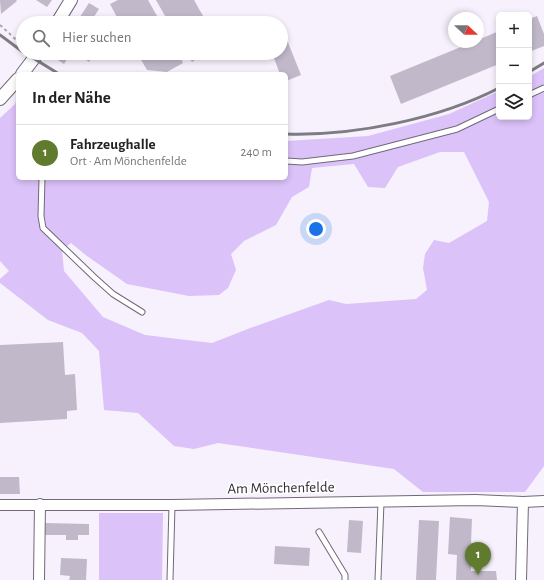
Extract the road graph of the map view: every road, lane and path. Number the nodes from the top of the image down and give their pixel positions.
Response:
1 (71, 0) edge
2 (61, 16) edge
3 (0, 25) edge
4 (16, 40) edge
5 (33, 60) edge
6 (25, 72) edge
7 (16, 82) edge
8 (544, 88) edge
9 (532, 94) edge
10 (0, 99) edge
11 (496, 110) edge
12 (288, 161) edge
13 (42, 180) edge
14 (142, 312) dead end
15 (544, 501) edge
16 (381, 502) junction
17 (523, 502) junction
18 (40, 504) junction
19 (0, 505) edge
20 (172, 505) junction
21 (320, 532) dead end
22 (39, 580) edge
23 (170, 580) edge
24 (345, 580) edge
25 (378, 580) edge
26 (521, 580) edge

1 - 2 street
3 - 4 path
5 - 6 street
7 - 10 street
8 - 9 lane
11 - 12 lane
13 - 14 lane
15 - 17 street, Am Mönchenfelde
16 - 17 street, Am Mönchenfelde
16 - 20 street, Am Mönchenfelde
16 - 25 lane
17 - 26 street
18 - 19 street, Am Mönchenfelde
18 - 20 street, Am Mönchenfelde
18 - 22 street
20 - 23 lane
21 - 24 lane

